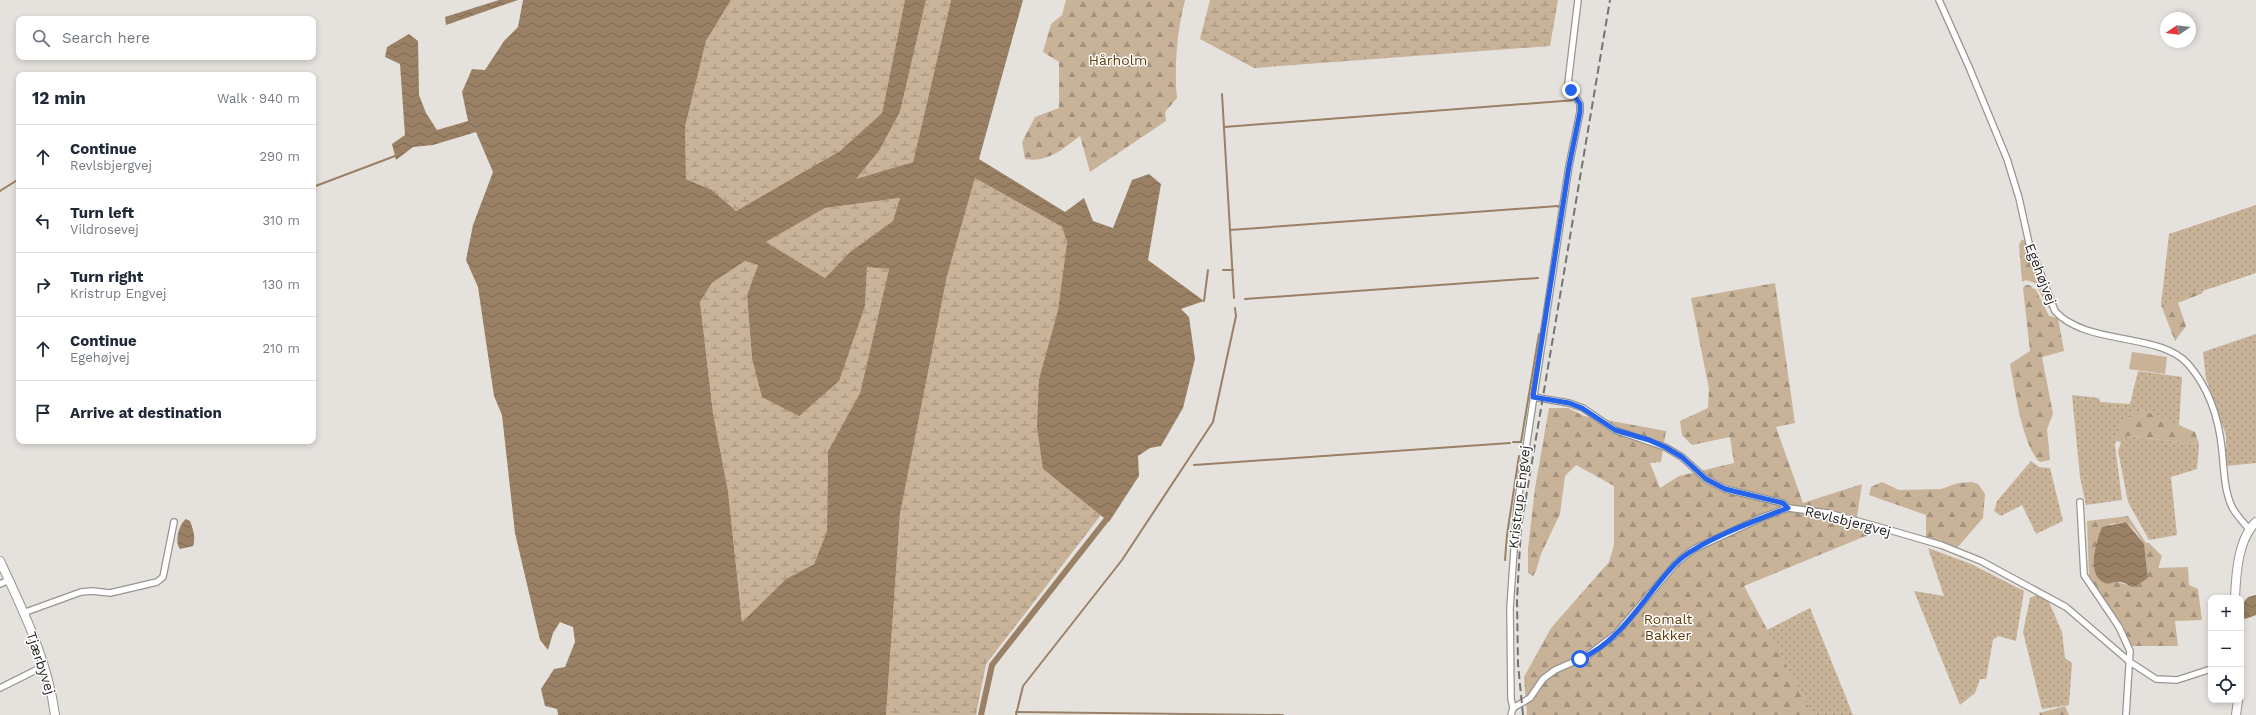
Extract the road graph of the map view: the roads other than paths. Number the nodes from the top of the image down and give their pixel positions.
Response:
1 (1578, 0) edge
2 (1939, 0) edge
3 (1533, 397) junction
4 (2080, 502) dead end
5 (1788, 508) junction
6 (174, 522) dead end
7 (2256, 522) edge
8 (2249, 529) junction
9 (0, 561) edge
10 (9, 580) junction
11 (0, 584) edge
12 (2235, 595) edge
13 (23, 613) junction
14 (2130, 662) junction
15 (44, 666) junction
16 (2208, 670) edge
17 (0, 688) edge
18 (2238, 703) edge
19 (1513, 708) junction
20 (55, 715) edge
21 (1511, 715) edge
22 (2126, 715) edge
23 (2236, 715) edge

1 - 3 street, Kristrup Engvej
2 - 8 street, Egehøjvej
3 - 5 street
3 - 19 street, Kristrup Engvej
4 - 14 street
5 - 14 street, Revlsbjergvej
5 - 19 street, Revlsbjergvej
6 - 13 street, Tjærbyvej
7 - 8 street
8 - 12 street
9 - 10 street, Tjærbyvej
10 - 11 street
10 - 13 street, Tjærbyvej
13 - 15 street, Tjærbyvej
14 - 16 street, Revlsbjergvej
14 - 22 street
15 - 17 street
15 - 20 street, Tjærbyvej
18 - 23 street
19 - 21 street, Kristrup Engvej

